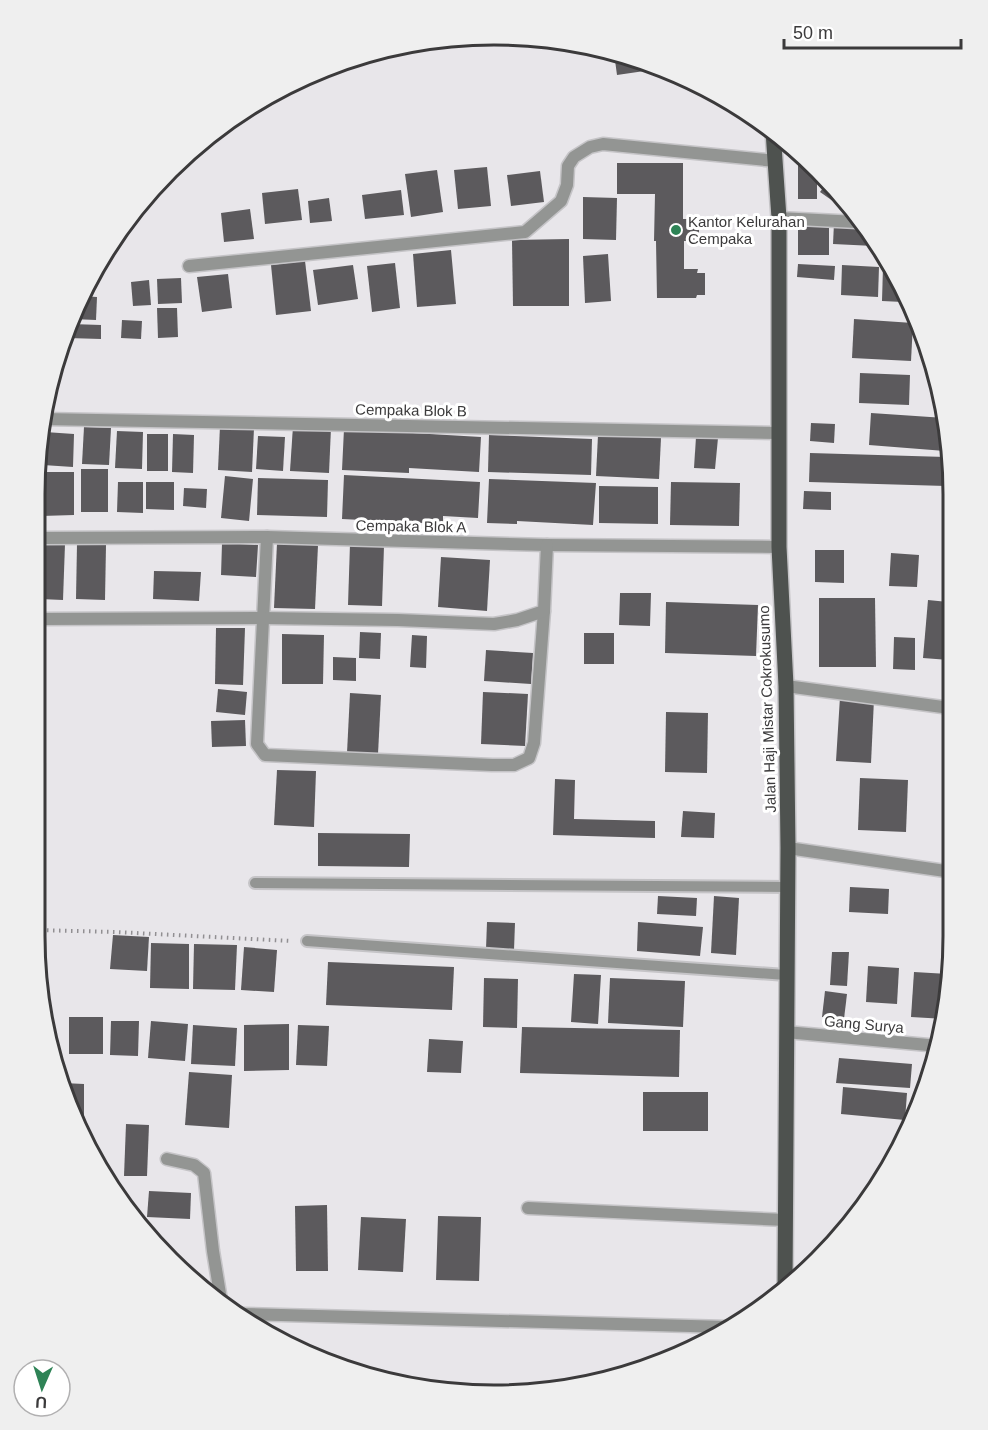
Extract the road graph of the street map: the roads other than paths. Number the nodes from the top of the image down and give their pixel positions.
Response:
1 (774, 144) edge
2 (776, 161) junction
3 (779, 218) junction
4 (850, 222) edge
5 (189, 266) dead end
6 (52, 418) edge
7 (779, 433) junction
8 (267, 537) junction
9 (45, 538) edge
10 (547, 545) junction
11 (779, 547) junction
12 (544, 611) junction
13 (263, 618) junction
14 (45, 619) edge
15 (786, 686) junction
16 (943, 707) edge
17 (788, 848) junction
18 (943, 871) edge
19 (255, 883) dead end
20 (788, 887) junction
21 (307, 941) road end
22 (786, 975) junction
23 (786, 1032) junction
24 (929, 1045) edge
25 (167, 1159) dead end
26 (528, 1208) dead end
27 (786, 1220) junction
28 (785, 1278) edge
29 (220, 1291) edge
30 (253, 1314) edge
31 (715, 1327) edge

1 - 2 main road, Jalan Haji Mistar Cokrokusumo
2 - 3 main road, Jalan Haji Mistar Cokrokusumo
2 - 5 street
3 - 4 street
3 - 7 main road, Jalan Haji Mistar Cokrokusumo
6 - 7 street, Cempaka Blok B
7 - 11 main road, Jalan Haji Mistar Cokrokusumo
8 - 9 street, Cempaka Blok A
8 - 10 street, Cempaka Blok A
8 - 13 street
10 - 11 street, Cempaka Blok A
10 - 12 street
11 - 15 main road, Jalan Haji Mistar Cokrokusumo
12 - 13 street
12 - 13 street
13 - 14 street
15 - 16 street
15 - 17 main road, Jalan Haji Mistar Cokrokusumo
17 - 18 street
17 - 20 main road, Jalan Haji Mistar Cokrokusumo
19 - 20 lane
20 - 22 main road, Jalan Haji Mistar Cokrokusumo
21 - 22 lane
22 - 23 main road, Jalan Haji Mistar Cokrokusumo
23 - 24 street, Gang Surya
23 - 27 main road, Jalan Haji Mistar Cokrokusumo
25 - 29 street
26 - 27 street
27 - 28 main road, Jalan Haji Mistar Cokrokusumo
30 - 31 street

